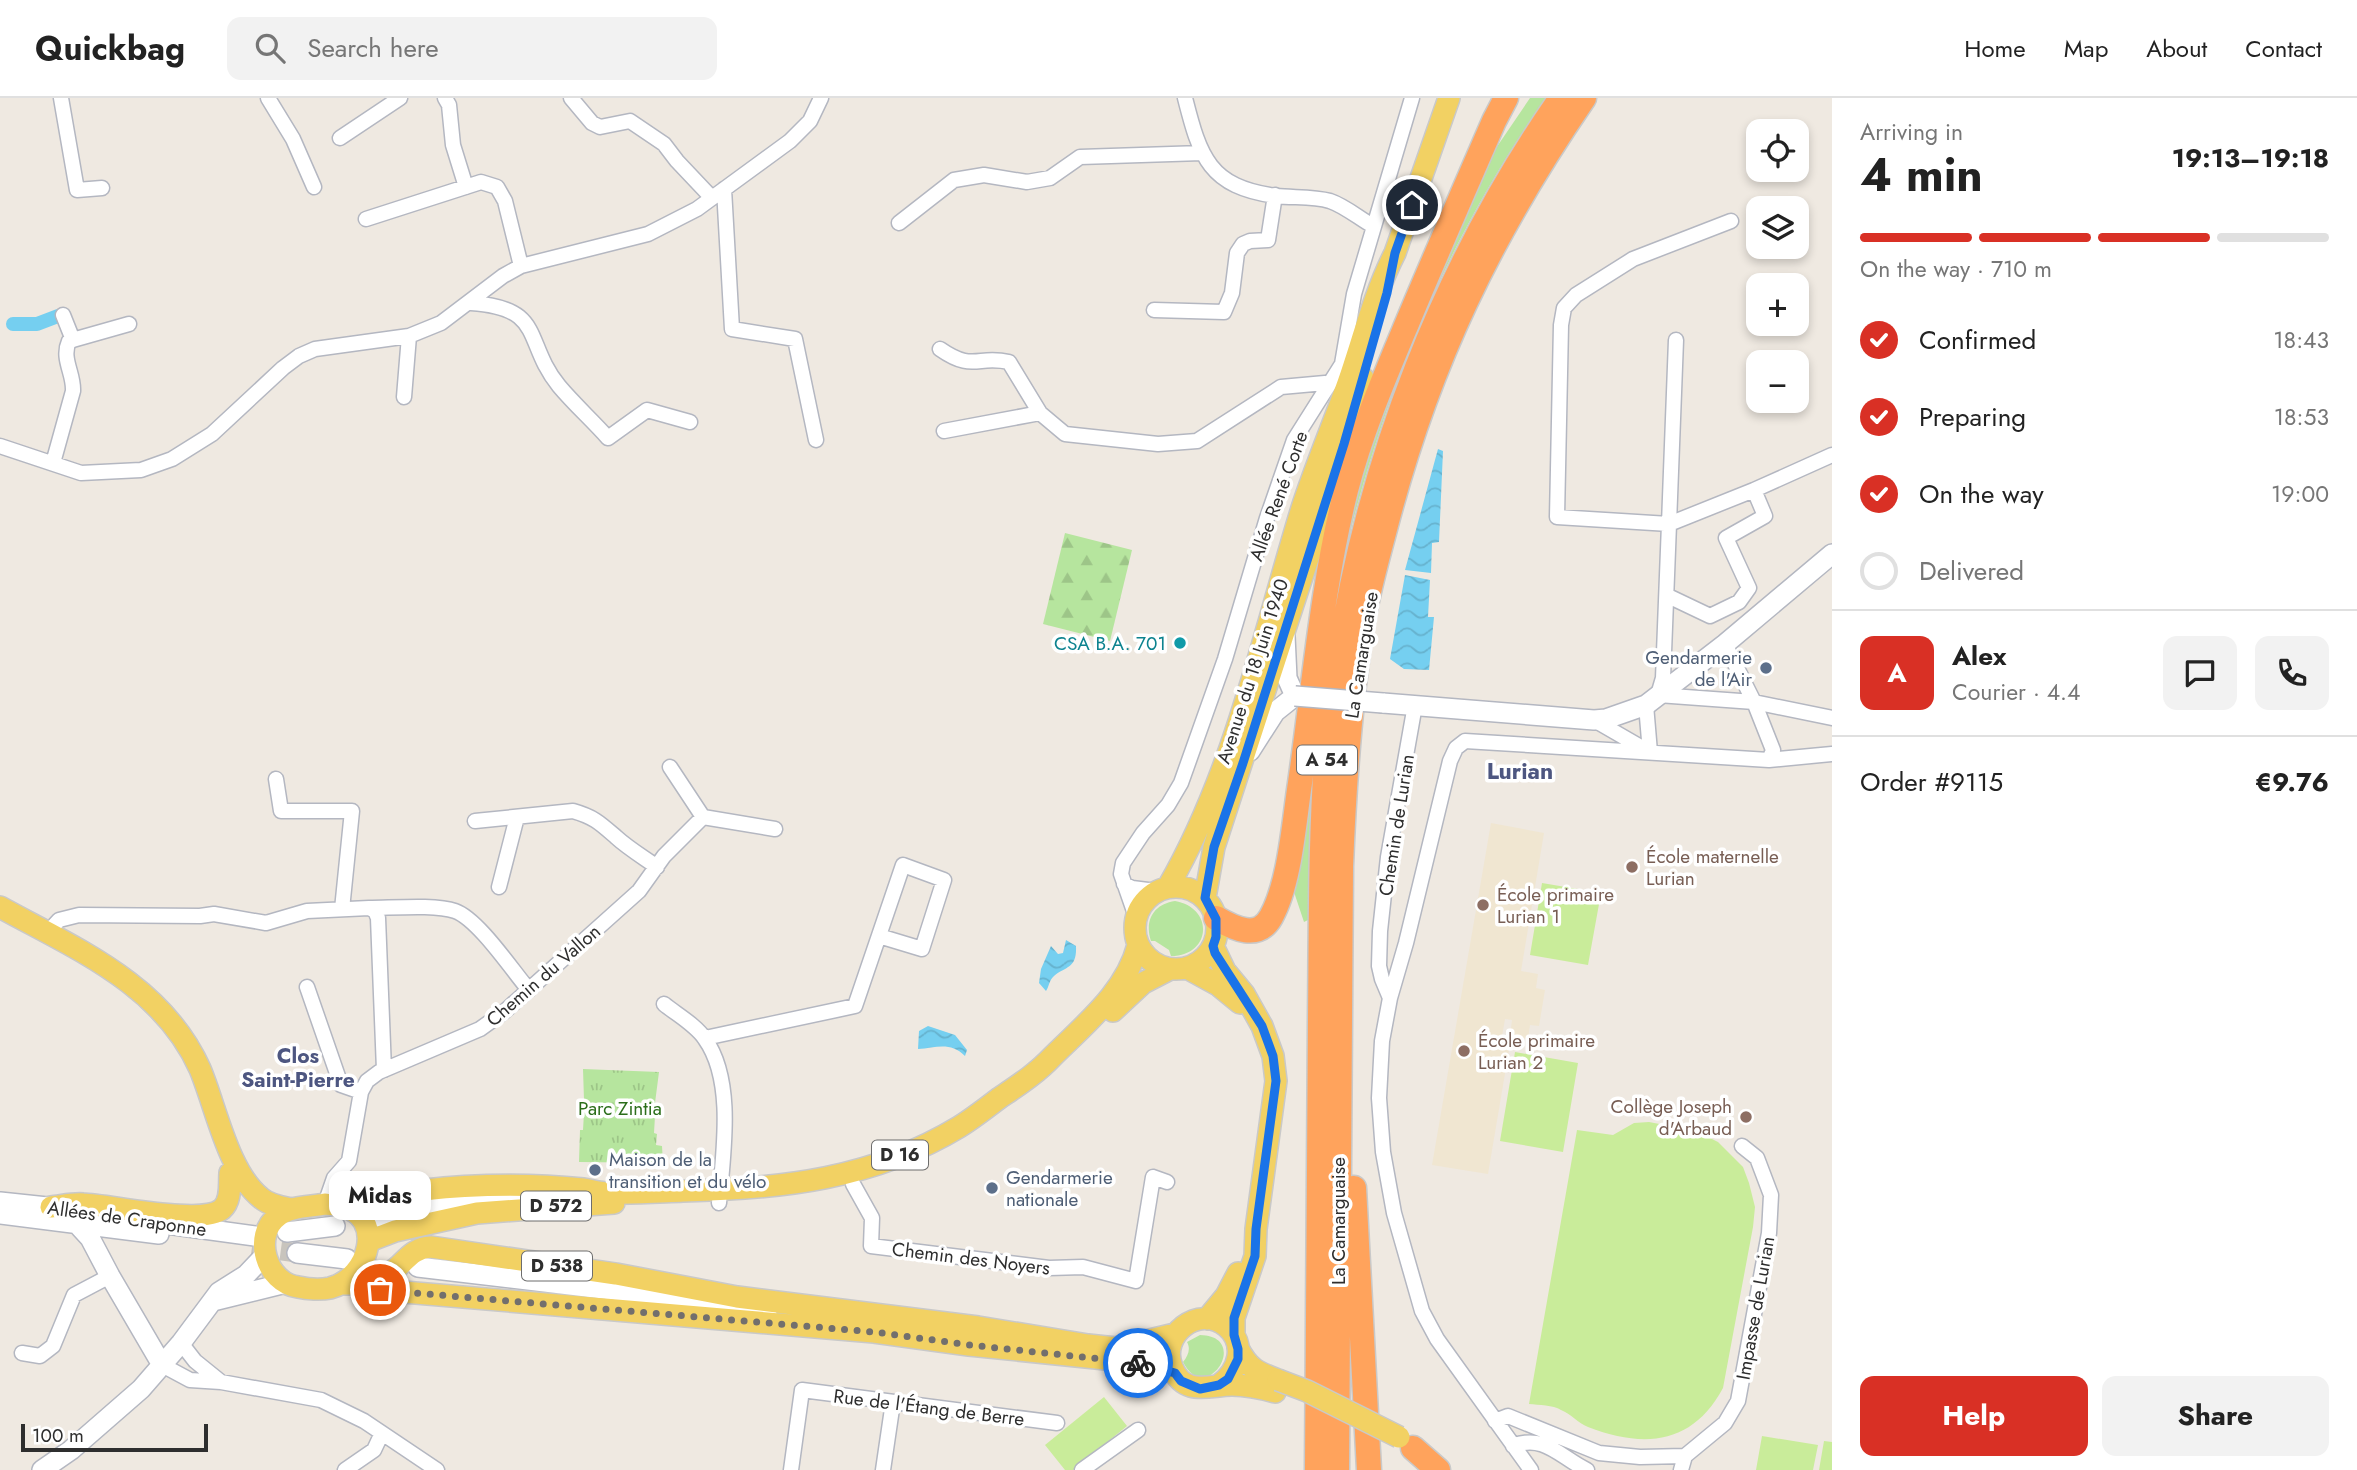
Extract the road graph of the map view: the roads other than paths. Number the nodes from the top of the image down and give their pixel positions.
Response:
1 (61, 98) edge
2 (268, 98) edge
3 (400, 98) edge
4 (445, 98) edge
5 (570, 98) edge
6 (821, 98) edge
7 (1185, 98) edge
8 (1412, 98) edge
9 (1449, 98) edge
10 (1506, 98) edge
11 (1561, 98) edge
12 (1584, 98) edge
13 (340, 138) dead end
14 (1202, 153) junction
15 (314, 187) dead end
16 (466, 187) junction
17 (102, 188) dead end
18 (724, 189) junction
19 (1275, 195) junction
20 (712, 198) junction
21 (366, 219) dead end
22 (1731, 221) dead end
23 (899, 223) dead end
24 (1373, 226) junction
25 (1395, 253) junction
26 (521, 265) junction
27 (471, 303) junction
28 (1154, 310) dead end
29 (63, 315) dead end
30 (129, 324) dead end
31 (409, 336) junction
32 (73, 340) junction
33 (1676, 340) dead end
34 (940, 349) dead end
35 (1328, 386) junction
36 (404, 397) dead end
37 (1040, 413) junction
38 (690, 422) dead end
39 (944, 431) dead end
40 (816, 440) dead end
41 (0, 446) edge
42 (1832, 455) edge
43 (53, 463) junction
44 (1754, 490) junction
45 (1669, 524) junction
46 (1832, 554) edge
47 (1668, 596) junction
48 (1284, 634) junction
49 (1725, 644) junction
50 (1257, 691) junction
51 (1296, 696) junction
52 (1652, 700) junction
53 (1754, 702) junction
54 (1415, 705) junction
55 (1832, 718) edge
56 (1594, 720) junction
57 (1350, 725) junction
58 (1650, 752) junction
59 (1832, 754) edge
60 (1769, 760) junction
61 (1243, 763) junction
62 (670, 767) dead end
63 (276, 779) dead end
64 (517, 817) junction
65 (703, 817) junction
66 (475, 821) dead end
67 (775, 829) dead end
68 (657, 867) junction
69 (1124, 884) junction
70 (499, 887) dead end
71 (1162, 889) junction
72 (0, 907) edge
73 (369, 908) junction
74 (1210, 908) junction
75 (342, 909) junction
76 (1136, 916) junction
77 (47, 933) junction
78 (879, 936) junction
79 (1138, 945) junction
80 (1213, 946) junction
81 (1178, 969) junction
82 (307, 987) dead end
83 (529, 990) junction
84 (1390, 998) junction
85 (664, 1004) dead end
86 (1254, 1012) junction
87 (705, 1038) junction
88 (384, 1070) junction
89 (361, 1092) junction
90 (1742, 1146) dead end
91 (230, 1151) junction
92 (230, 1173) junction
93 (1167, 1182) dead end
94 (853, 1184) junction
95 (607, 1193) junction
96 (720, 1197) junction
97 (0, 1202) edge
98 (325, 1205) junction
99 (51, 1207) junction
100 (291, 1209) junction
101 (353, 1211) junction
102 (0, 1214) edge
103 (377, 1217) dead end
104 (79, 1226) junction
105 (335, 1226) dead end
106 (1256, 1229) junction
107 (125, 1230) junction
108 (265, 1241) junction
109 (369, 1241) junction
110 (297, 1253) tunnel mouth
111 (354, 1262) junction
112 (418, 1267) dead end
113 (110, 1276) junction
114 (286, 1283) junction
115 (340, 1284) junction
116 (637, 1293) junction
117 (737, 1297) junction
118 (213, 1302) junction
119 (1207, 1319) junction
120 (874, 1332) junction
121 (1175, 1334) junction
122 (974, 1336) junction
123 (1236, 1342) junction
124 (181, 1343) junction
125 (22, 1353) dead end
126 (162, 1365) junction
127 (1175, 1373) junction
128 (221, 1382) junction
129 (1219, 1385) junction
130 (1276, 1386) junction
131 (893, 1402) junction
132 (1495, 1421) junction
133 (1057, 1423) dead end
134 (1138, 1430) dead end
135 (382, 1433) junction
136 (1406, 1443) junction
137 (1513, 1446) junction
138 (1683, 1463) edge
139 (42, 1470) edge
140 (345, 1470) edge
141 (437, 1470) edge
142 (792, 1470) edge
143 (883, 1470) edge
144 (1082, 1470) edge
145 (1317, 1470) edge
146 (1337, 1470) edge
147 (1369, 1470) edge
148 (1438, 1470) edge
149 (1446, 1470) edge
150 (1531, 1470) edge
151 (1587, 1470) edge

1 - 17 street
2 - 15 street
3 - 13 street
4 - 16 street
5 - 20 street
6 - 18 street
7 - 14 street
8 - 24 street, Allée René Corte
9 - 25 main road, Avenue du 18 Juin 1940
10 - 74 highway
11 - 145 highway, La Camarguaise / A 54
12 - 57 highway, La Camarguaise / A 54
14 - 19 street
14 - 23 street
16 - 21 street
16 - 26 street
18 - 20 street
18 - 40 street
19 - 24 street
19 - 28 street
20 - 26 street
22 - 45 street
24 - 35 street, Allée René Corte
25 - 48 main road, Avenue du 18 Juin 1940
25 - 50 main road, Avenue du 18 Juin 1940
26 - 27 street
27 - 31 street
27 - 38 street
29 - 32 street
30 - 32 street
31 - 36 street
31 - 43 street
32 - 43 street
33 - 45 street
34 - 37 street
35 - 37 street
35 - 69 street, Allée René Corte
37 - 39 street
41 - 43 street
42 - 44 street
44 - 45 street
44 - 47 street
45 - 47 street
46 - 49 main road
47 - 52 street
48 - 50 main road, Avenue du 18 Juin 1940
48 - 51 main road
49 - 52 main road
49 - 53 street
50 - 51 main road
50 - 61 main road, Avenue du 18 Juin 1940
50 - 71 main road, Avenue du 18 Juin 1940
51 - 54 main road, bridge
51 - 61 main road
52 - 53 street
52 - 56 main road
52 - 58 street
53 - 55 street
53 - 60 street
54 - 56 main road
54 - 84 street, Chemin de Lurian
56 - 58 street
57 - 146 highway, La Camarguaise / A 54
57 - 147 highway
58 - 60 street
58 - 84 street
59 - 60 street
61 - 74 main road, Avenue du 18 Juin 1940
62 - 65 street
63 - 75 street
64 - 66 street
64 - 68 street
64 - 70 street
65 - 67 street
65 - 68 street, Chemin du Vallon
68 - 83 street, Chemin du Vallon
69 - 71 street
69 - 76 street
71 - 74 main road
71 - 76 main road
72 - 77 main road
73 - 75 street
73 - 83 street
73 - 88 street
74 - 80 main road
75 - 77 street
76 - 79 main road
77 - 91 main road
78 - 78 street
78 - 87 street
79 - 81 main road
79 - 96 main road, D 16
80 - 81 main road
80 - 86 main road
81 - 86 main road
81 - 94 main road, D 16
82 - 89 street
83 - 88 street, Chemin du Vallon
84 - 132 street
85 - 87 street
86 - 106 main road
87 - 96 street
88 - 89 street, Chemin du Vallon
89 - 98 street
90 - 138 street, Impasse de Lurian
91 - 92 main road
91 - 100 main road
92 - 99 main road
92 - 108 main road
93 - 94 street, Chemin des Noyers
94 - 96 main road, D 16
95 - 96 main road, D 16
95 - 101 main road
95 - 103 main road
96 - 109 main road, D 572
97 - 99 main road, Allées de Craponne
98 - 100 main road
98 - 101 main road
99 - 107 main road
99 - 108 main road, Allées de Craponne
100 - 108 main road
101 - 109 main road
102 - 104 main road, Allées de Craponne
104 - 107 main road, Allées de Craponne
104 - 113 main road
105 - 108 main road
106 - 119 main road
106 - 123 main road
107 - 108 main road, Allées de Craponne
108 - 114 main road
108 - 118 main road
109 - 111 main road
110 - 111 main road
111 - 115 main road
111 - 117 main road, D 538
112 - 116 main road
113 - 125 street
113 - 126 main road
114 - 115 main road
114 - 118 main road
115 - 120 main road, D 538
116 - 117 main road
116 - 120 main road
117 - 122 main road, D 538
118 - 124 main road
119 - 121 main road
119 - 123 main road
120 - 122 main road, D 538
121 - 122 main road, D 538
121 - 127 main road
122 - 127 main road, D 538
123 - 129 main road
123 - 130 main road
124 - 126 main road
124 - 128 street
126 - 128 street
126 - 139 main road
127 - 129 main road
128 - 135 street
129 - 130 main road
130 - 136 main road, bridge
131 - 133 street, Rue de l'Étang de Berre
131 - 142 street, Rue de l'Étang de Berre
131 - 143 street
132 - 137 street
132 - 138 street
134 - 144 street
135 - 140 street
135 - 141 street
136 - 148 highway
136 - 149 main road
137 - 150 street
137 - 151 street

